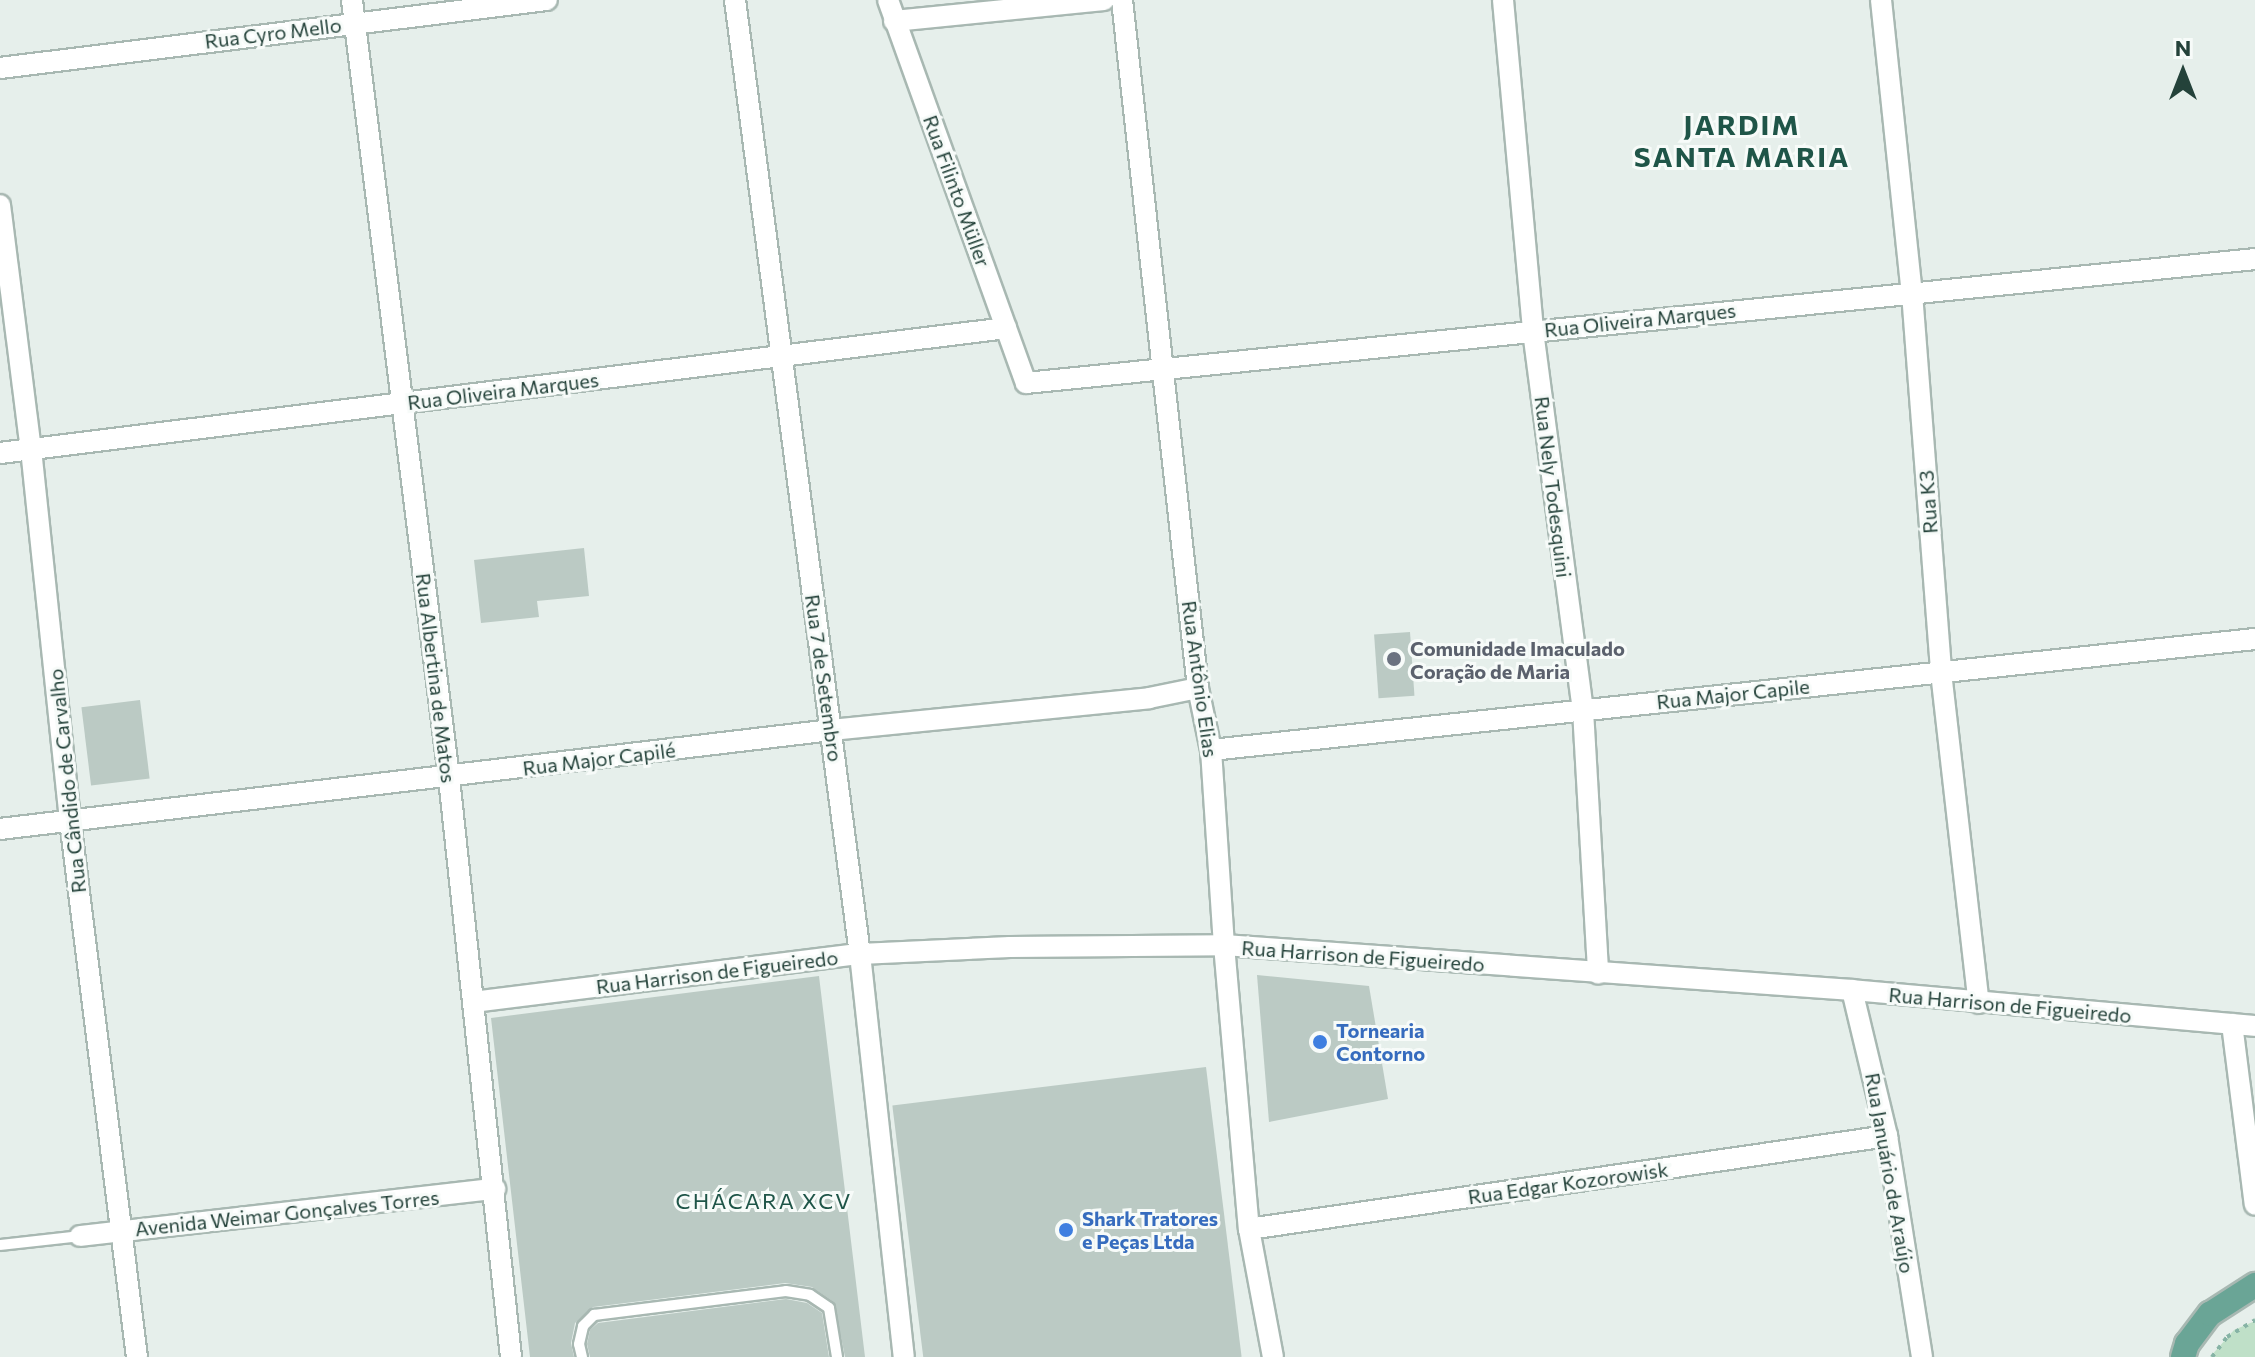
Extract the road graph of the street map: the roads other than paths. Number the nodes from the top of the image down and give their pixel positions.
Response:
1 (352, 0) edge
2 (547, 0) edge
3 (735, 0) edge
4 (888, 0) edge
5 (1104, 0) edge
6 (1122, 0) edge
7 (1503, 0) edge
8 (1881, 0) edge
9 (894, 21) junction
10 (355, 22) junction
11 (0, 68) edge
12 (0, 205) edge
13 (3, 254) edge
14 (2255, 259) edge
15 (1912, 293) junction
16 (1006, 328) junction
17 (1533, 331) junction
18 (781, 355) junction
19 (1164, 366) junction
20 (1026, 383) joint
21 (400, 404) junction
22 (31, 449) junction
23 (0, 453) edge
24 (2255, 639) edge
25 (1941, 672) junction
26 (1198, 688) junction
27 (1583, 710) junction
28 (831, 730) junction
29 (1211, 750) junction
30 (449, 778) junction
31 (70, 820) junction
32 (0, 829) edge
33 (1224, 945) junction
34 (860, 954) junction
35 (1598, 974) junction
36 (1852, 990) junction
37 (473, 1002) junction
38 (1979, 1003) junction
39 (2232, 1024) junction
40 (2255, 1026) edge
41 (1887, 1136) junction
42 (495, 1189) junction
43 (2255, 1205) edge
44 (1249, 1229) junction
45 (122, 1231) junction
46 (80, 1236) joint
47 (0, 1245) edge
48 (2255, 1285) edge
49 (137, 1357) edge
50 (511, 1357) edge
51 (582, 1357) edge
52 (837, 1357) edge
53 (904, 1357) edge
54 (1273, 1357) edge
55 (1922, 1357) edge
56 (2183, 1357) edge

1 - 10 street, Rua Albertina de Matos
2 - 10 street, Rua Cyro Mello
3 - 18 street, Rua 7 de Setembro
4 - 9 street, Rua Filinto Müller
5 - 9 street
6 - 19 street, Rua Antônio Elias
7 - 17 street, Rua Nely Todesquini
8 - 15 street, Rua K3
9 - 16 street, Rua Filinto Müller
10 - 11 street, Rua Cyro Mello
10 - 21 street, Rua Albertina de Matos
12 - 13 street, Rua Cândido de Carvalho
13 - 22 street, Rua Cândido de Carvalho
14 - 15 street, Rua Oliveira Marques
15 - 17 street, Rua Oliveira Marques
15 - 25 street, Rua K3
16 - 18 street, Rua Oliveira Marques
16 - 20 street, Rua Filinto Müller
17 - 19 street, Rua Oliveira Marques
17 - 27 street, Rua Nely Todesquini
18 - 21 street, Rua Oliveira Marques
18 - 28 street, Rua 7 de Setembro
19 - 20 street, Rua Oliveira Marques
19 - 26 street, Rua Antônio Elias
21 - 22 street, Rua Oliveira Marques
21 - 30 street, Rua Albertina de Matos
22 - 23 street, Rua Oliveira Marques
22 - 31 street, Rua Cândido de Carvalho
24 - 25 street, Rua Major Capile
25 - 27 street, Rua Major Capile
25 - 38 street, Rua K3
26 - 28 street, Rua Major Capilé
26 - 29 street, Rua Antônio Elias
27 - 29 street, Rua Major Capile
27 - 35 street, Rua Nely Todesquini
28 - 30 street, Rua Major Capilé
28 - 34 street, Rua 7 de Setembro
29 - 33 street, Rua Antônio Elias
30 - 31 street, Rua Major Capilé
30 - 37 street, Rua Albertina de Matos
31 - 32 street, Rua Major Capilé
31 - 45 street, Rua Cândido de Carvalho
33 - 34 street, Rua Harrison de Figueiredo
33 - 35 street, Rua Harrison de Figueiredo
33 - 44 street, Rua Antônio Elias
34 - 37 street, Rua Harrison de Figueiredo
34 - 53 street, Rua 7 de Setembro
35 - 36 street, Rua Harrison de Figueiredo
36 - 38 street, Rua Harrison de Figueiredo
36 - 41 street, Rua Januário de Araújo
37 - 42 street, Rua Albertina de Matos
38 - 39 street, Rua Harrison de Figueiredo
39 - 40 street, Rua Harrison de Figueiredo
39 - 43 street
41 - 44 street, Rua Edgar Kozorowisk
41 - 55 street, Rua Januário de Araújo
42 - 45 street, Avenida Weimar Gonçalves Torres
42 - 50 street, Rua Albertina de Matos
44 - 54 street, Rua Antônio Elias
45 - 46 street, Avenida Weimar Gonçalves Torres
45 - 49 street, Rua Cândido de Carvalho
46 - 47 lane
48 - 56 main road
51 - 52 lane

